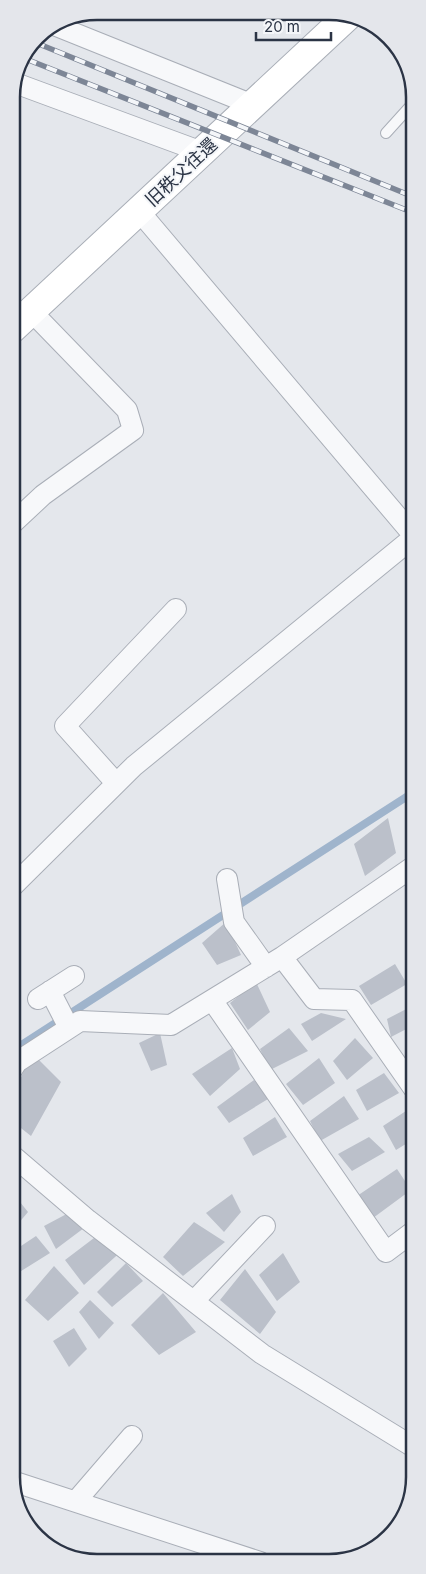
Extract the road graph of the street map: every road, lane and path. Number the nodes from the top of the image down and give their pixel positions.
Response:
1 (343, 21) edge
2 (63, 28) edge
3 (21, 85) edge
4 (253, 105) junction
5 (406, 111) edge
6 (386, 132) dead end
7 (202, 152) junction
8 (139, 211) junction
9 (31, 311) junction
10 (20, 321) edge
11 (20, 517) edge
12 (406, 527) edge
13 (406, 543) edge
14 (176, 609) dead end
15 (116, 783) junction
16 (406, 871) edge
17 (20, 879) edge
18 (228, 885) dead end
19 (274, 962) junction
20 (74, 976) dead end
21 (212, 1000) junction
22 (69, 1027) junction
23 (20, 1061) edge
24 (406, 1078) edge
25 (20, 1162) edge
26 (265, 1226) dead end
27 (406, 1237) edge
28 (194, 1301) junction
29 (132, 1436) dead end
30 (406, 1442) edge
31 (21, 1484) edge
32 (76, 1501) junction
33 (236, 1554) edge

1 - 4 street, 旧秩父往還
2 - 4 street
3 - 7 street
4 - 7 street, 旧秩父往還
5 - 6 lane
7 - 8 street, 旧秩父往還
8 - 9 street, 旧秩父往還
8 - 12 street
9 - 10 street, 旧秩父往還
9 - 11 street
13 - 15 street
14 - 15 street
15 - 17 street
16 - 19 street
18 - 19 street
19 - 21 street
19 - 24 street
20 - 22 street
21 - 22 street
21 - 27 street
22 - 23 street
25 - 28 street
26 - 28 street
28 - 30 street
29 - 32 street
31 - 32 street
32 - 33 street

